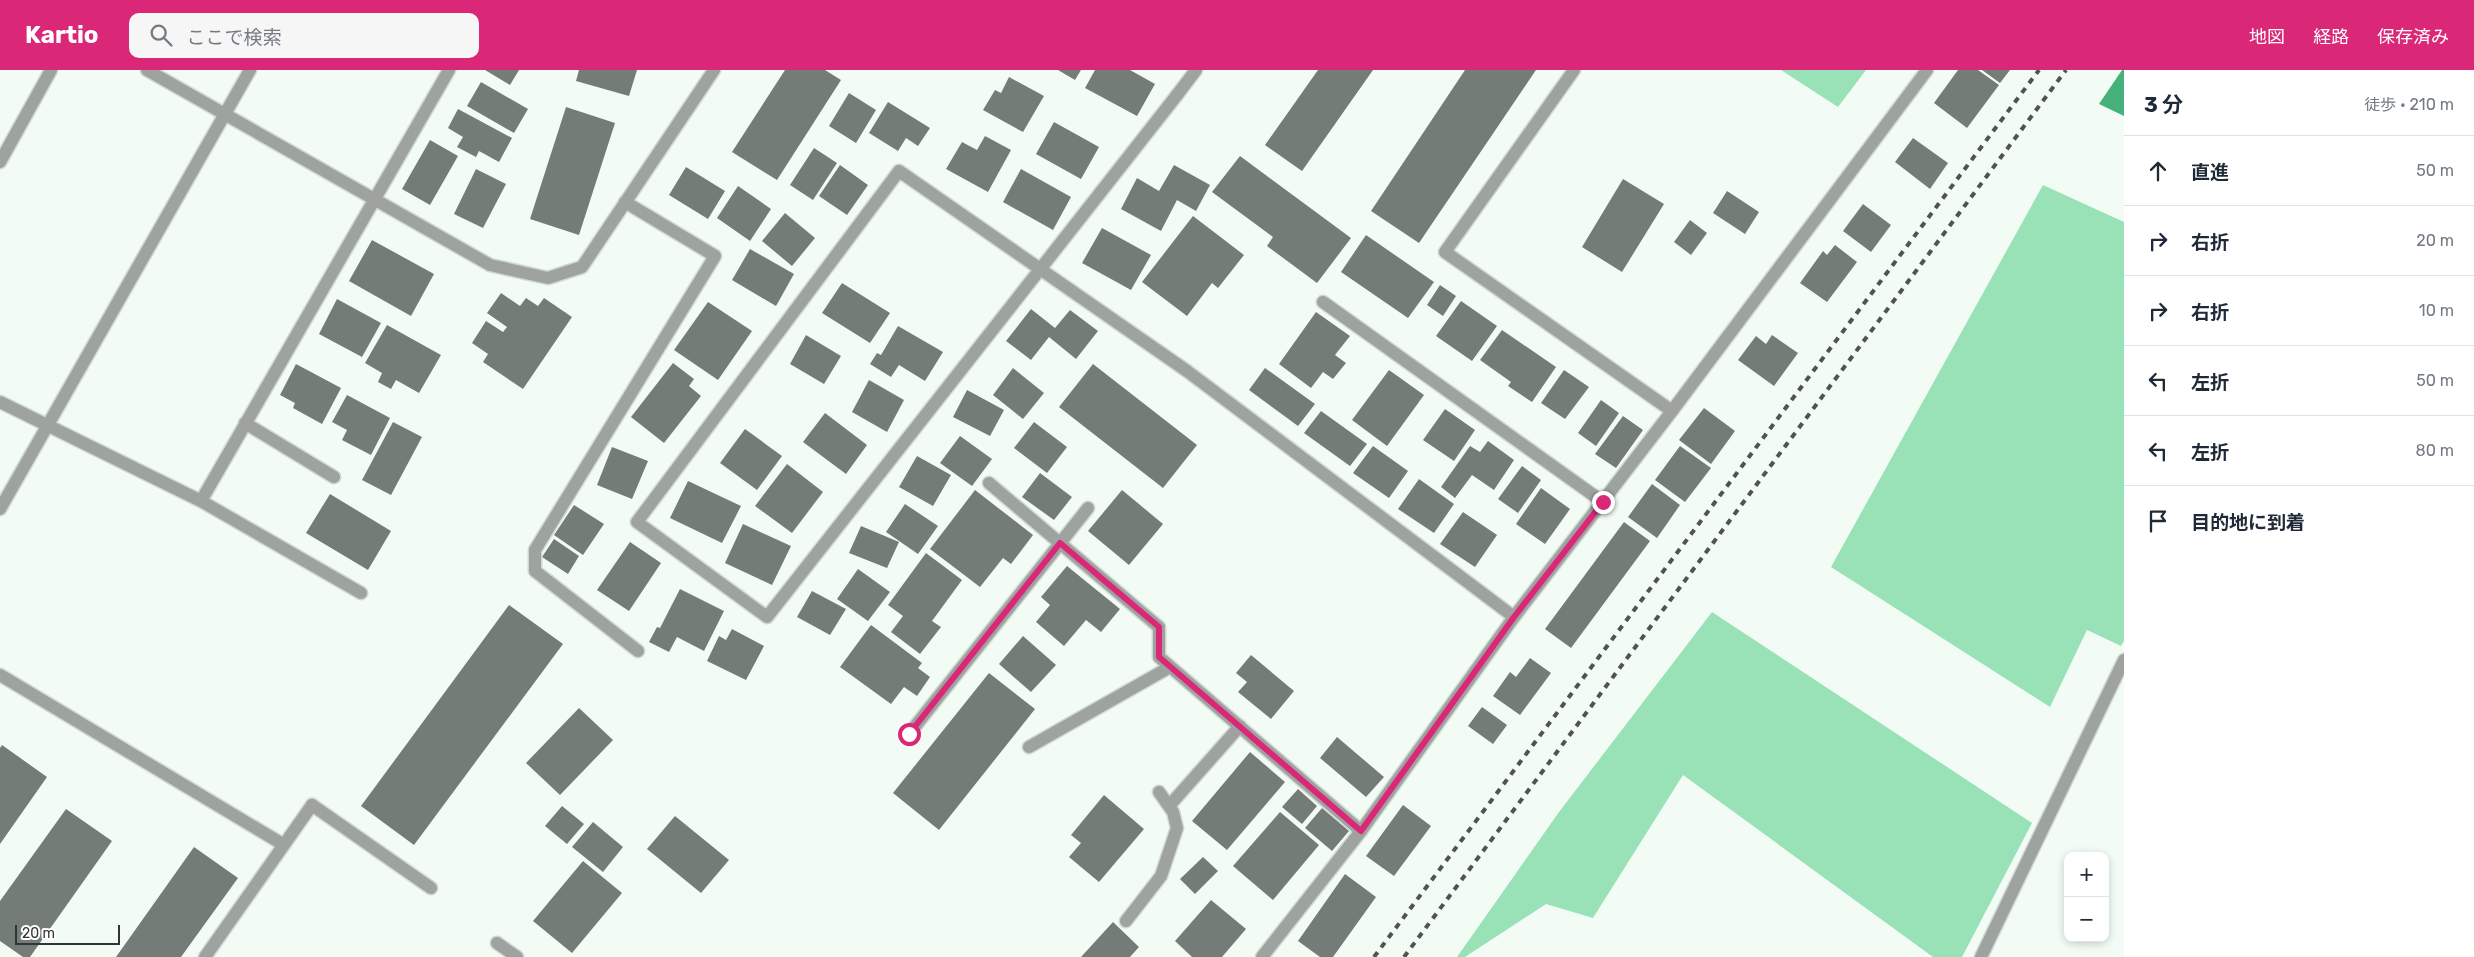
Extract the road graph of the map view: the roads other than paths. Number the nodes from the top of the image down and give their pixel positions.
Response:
1 (51, 70) edge
2 (147, 70) edge
3 (250, 70) edge
4 (448, 70) edge
5 (714, 70) edge
6 (1196, 70) edge
7 (1574, 70) edge
8 (1927, 70) edge
9 (224, 114) junction
10 (0, 162) edge
11 (373, 200) junction
12 (625, 202) junction
13 (1040, 268) junction
14 (1323, 302) dead end
15 (0, 402) edge
16 (1672, 411) junction
17 (245, 424) junction
18 (48, 425) junction
19 (334, 477) dead end
20 (989, 483) dead end
21 (201, 501) junction
22 (1603, 502) junction
23 (0, 508) edge
24 (1088, 508) dead end
25 (1060, 543) junction
26 (361, 593) dead end
27 (1514, 617) junction
28 (638, 651) dead end
29 (2124, 660) edge
30 (1170, 666) junction
31 (0, 675) edge
32 (1240, 726) junction
33 (909, 734) dead end
34 (1028, 747) dead end
35 (1159, 792) dead end
36 (1169, 806) junction
37 (1361, 831) junction
38 (284, 845) junction
39 (431, 888) dead end
40 (1126, 921) dead end
41 (497, 943) dead end
42 (205, 957) edge
43 (517, 957) edge
44 (1262, 957) edge
45 (1981, 957) edge

1 - 10 street
2 - 9 street
3 - 9 street
4 - 11 street
5 - 12 street
6 - 13 street
7 - 16 street
8 - 16 street
9 - 11 street
9 - 18 street
11 - 12 street
11 - 17 street
12 - 28 street
13 - 13 street
13 - 27 street
14 - 22 street
15 - 18 street
16 - 22 street
17 - 19 street
17 - 21 street
18 - 21 street
18 - 23 street
20 - 25 street
21 - 26 street
22 - 27 street
24 - 25 street
25 - 30 street
25 - 33 street
27 - 37 street
29 - 45 street
30 - 32 street
30 - 34 street
31 - 38 street
32 - 36 street
32 - 37 street
35 - 36 street
36 - 40 street
37 - 44 street
38 - 39 street
38 - 42 street
41 - 43 street

